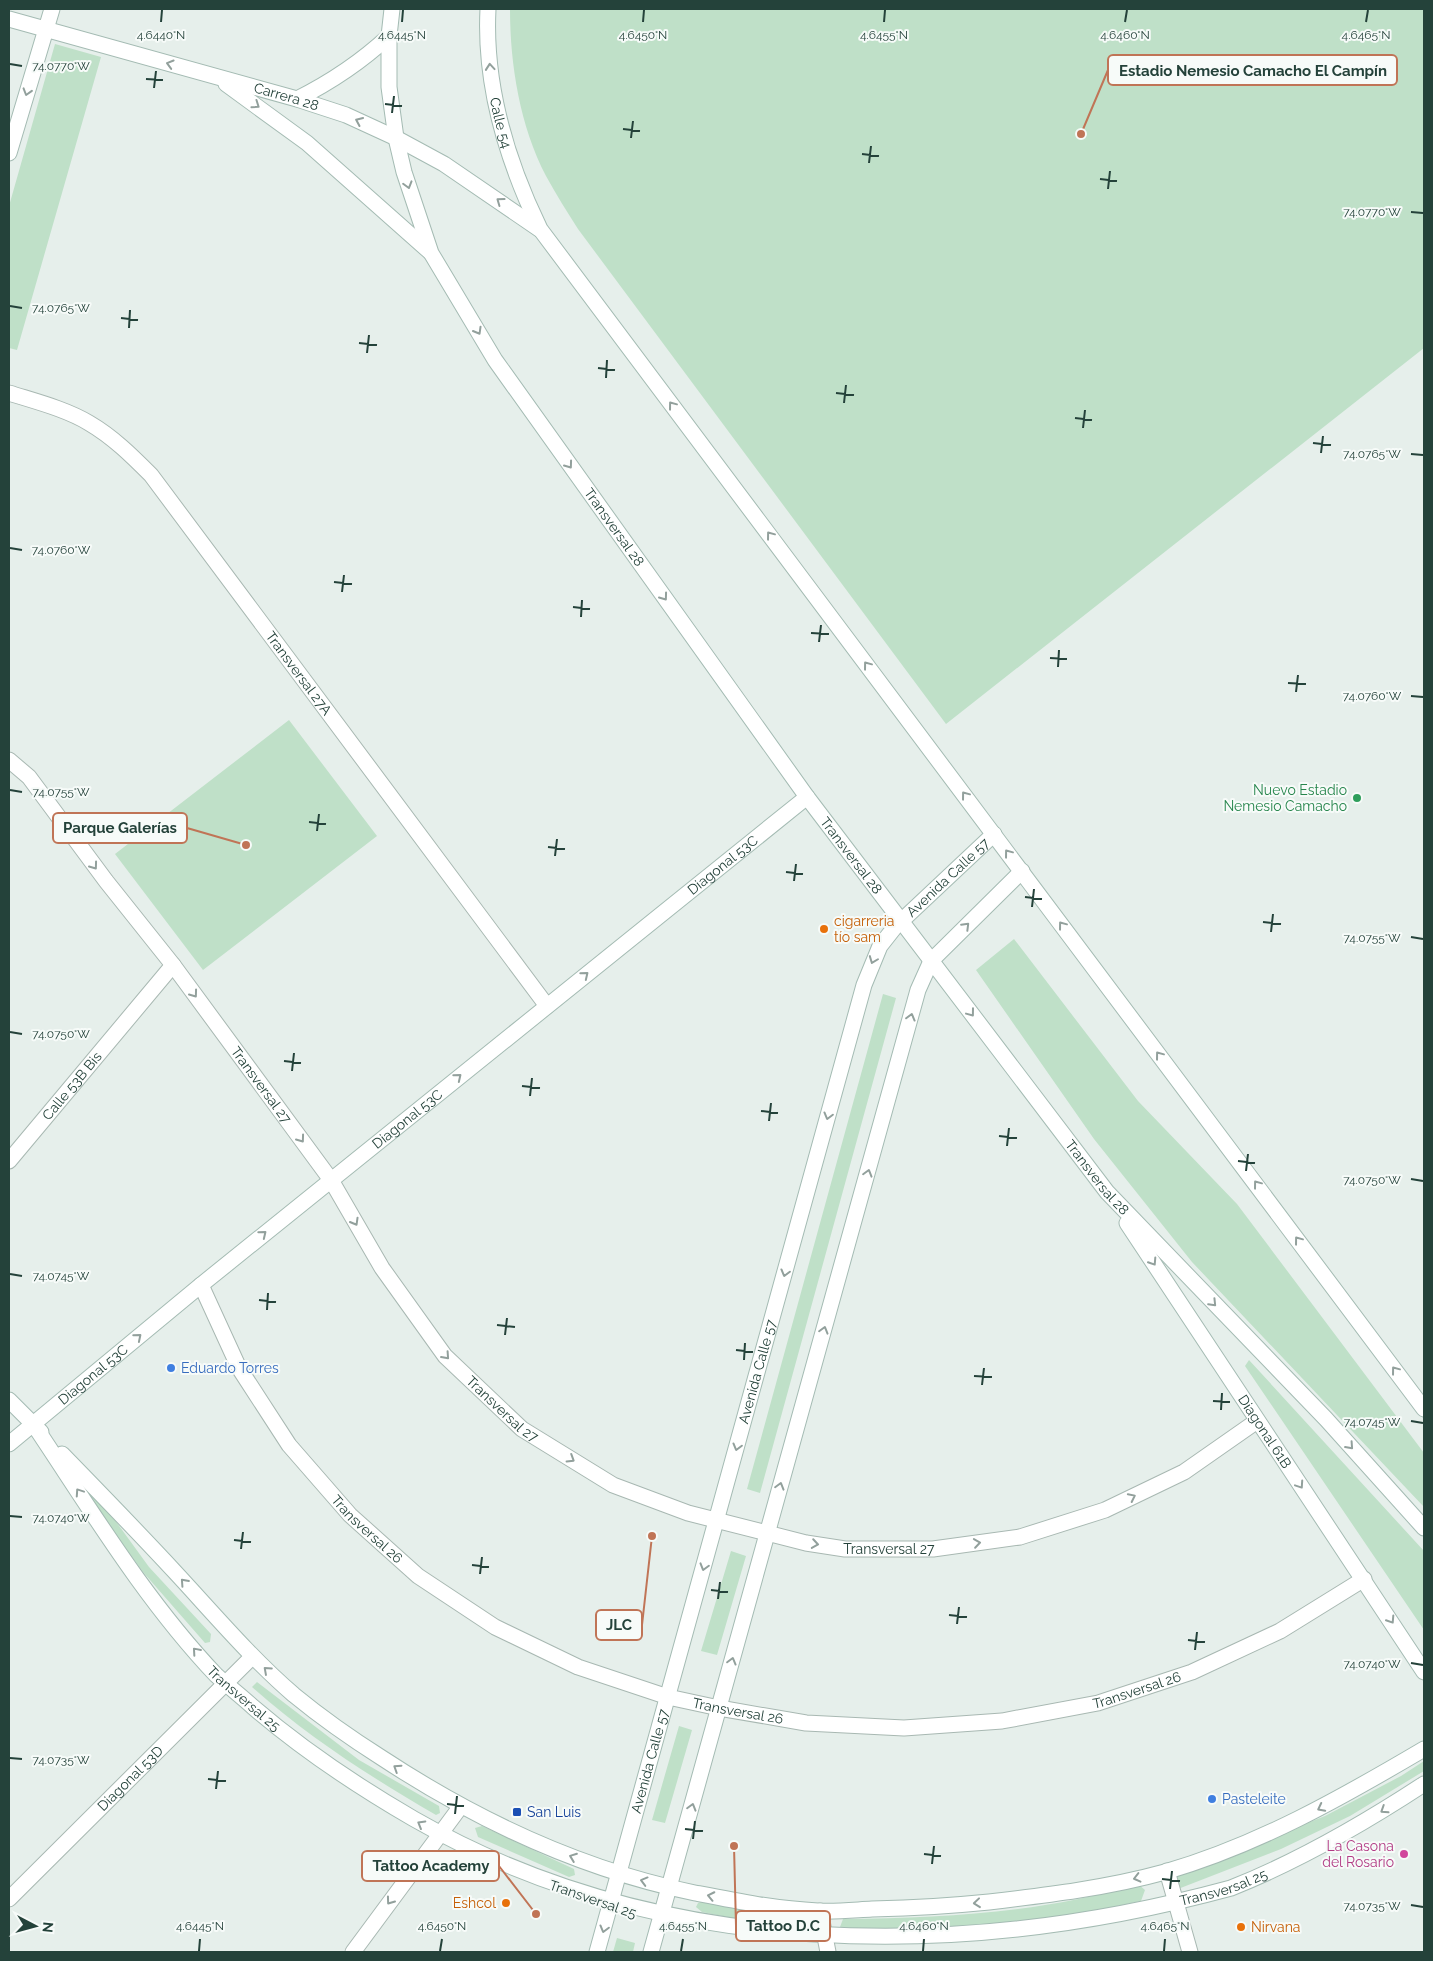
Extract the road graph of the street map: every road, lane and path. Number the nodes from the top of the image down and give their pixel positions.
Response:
1 (52, 9) edge
2 (392, 9) edge
3 (488, 9) edge
4 (9, 19) edge
5 (46, 29) junction
6 (389, 36) junction
7 (217, 77) junction
8 (297, 99) junction
9 (396, 138) junction
10 (9, 153) edge
11 (540, 230) junction
12 (431, 253) junction
13 (9, 393) edge
14 (9, 760) edge
15 (807, 797) junction
16 (994, 834) junction
17 (1022, 871) junction
18 (901, 921) junction
19 (931, 961) junction
20 (173, 965) junction
21 (547, 1006) junction
22 (9, 1162) edge
23 (331, 1180) junction
24 (1106, 1192) junction
25 (201, 1285) junction
26 (9, 1400) edge
27 (1424, 1410) edge
28 (1257, 1421) junction
29 (34, 1425) junction
30 (9, 1444) edge
31 (717, 1520) junction
32 (1424, 1528) edge
33 (767, 1533) junction
34 (1364, 1579) junction
35 (252, 1657) junction
36 (1424, 1672) edge
37 (225, 1683) junction
38 (668, 1697) junction
39 (719, 1708) junction
40 (1424, 1749) edge
41 (1424, 1784) edge
42 (461, 1806) junction
43 (440, 1834) junction
44 (1167, 1871) junction
45 (619, 1874) junction
46 (669, 1888) junction
47 (9, 1900) edge
48 (610, 1906) junction
49 (1177, 1906) junction
50 (820, 1911) junction
51 (660, 1921) junction
52 (1004, 1944) dead end
53 (845, 1950) dead end
54 (828, 1951) edge
55 (353, 1952) edge
56 (597, 1952) edge
57 (651, 1952) edge
58 (1190, 1952) edge

1 - 5 street
2 - 6 street
11 -> 3 street, Calle 54
4 - 5 street, Carrera 28
7 -> 5 street, Carrera 28
5 -> 10 street
6 - 8 street
6 - 9 street
7 - 8 street, Carrera 28
7 -> 12 street
9 -> 8 street, Carrera 28
11 -> 9 street, Carrera 28
9 -> 12 street, Transversal 28
16 -> 11 street
12 -> 15 street, Transversal 28
13 - 21 street, Transversal 27A
14 -> 20 street, Transversal 27
15 - 18 street, Transversal 28
21 -> 15 street, Diagonal 53C
17 -> 16 street
16 - 18 street, Avenida Calle 57
19 -> 17 street
27 -> 17 street
18 - 19 street, Transversal 28
18 -> 31 street, Avenida Calle 57
19 -> 24 street, Transversal 28
33 -> 19 street
20 - 22 street, Calle 53B Bis
20 -> 23 street, Transversal 27
23 -> 21 street, Diagonal 53C
25 -> 23 street, Diagonal 53C
23 -> 31 street, Transversal 27
24 -> 28 street, Diagonal 61B
24 -> 32 street, Transversal 28
29 -> 25 street, Diagonal 53C
25 - 38 street, Transversal 26
26 - 29 street, Transversal 25
33 -> 28 street, Transversal 27
28 -> 34 street, Diagonal 61B
29 - 30 street, Diagonal 53C
35 -> 29 street, Transversal 25
37 -> 29 street, Transversal 25
31 - 33 street, Transversal 27
31 -> 38 street, Avenida Calle 57
39 -> 33 street
34 -> 36 street, Diagonal 61B
34 - 39 street, Transversal 26
35 - 37 street, Diagonal 53D
42 -> 35 street, Transversal 25
43 -> 37 street, Transversal 25
37 - 47 street, Diagonal 53D
38 - 39 street, Transversal 26
38 - 45 street, Avenida Calle 57
46 -> 39 street
40 -> 44 street, Transversal 25
41 -> 49 street, Transversal 25
42 - 43 street
45 -> 42 street, Transversal 25
43 - 48 street, Transversal 25
43 -> 55 street
44 - 49 street
44 -> 50 street, Transversal 25
46 -> 45 street, Transversal 25
45 - 48 street, Avenida Calle 57
50 -> 46 street, Transversal 25
46 - 51 street
48 - 51 street, Transversal 25
48 -> 56 street, Avenida Calle 57
49 - 52 street, Transversal 25
49 - 58 street
50 - 54 street
51 - 54 street, Transversal 25
51 - 57 street
53 - 54 street, Transversal 25

